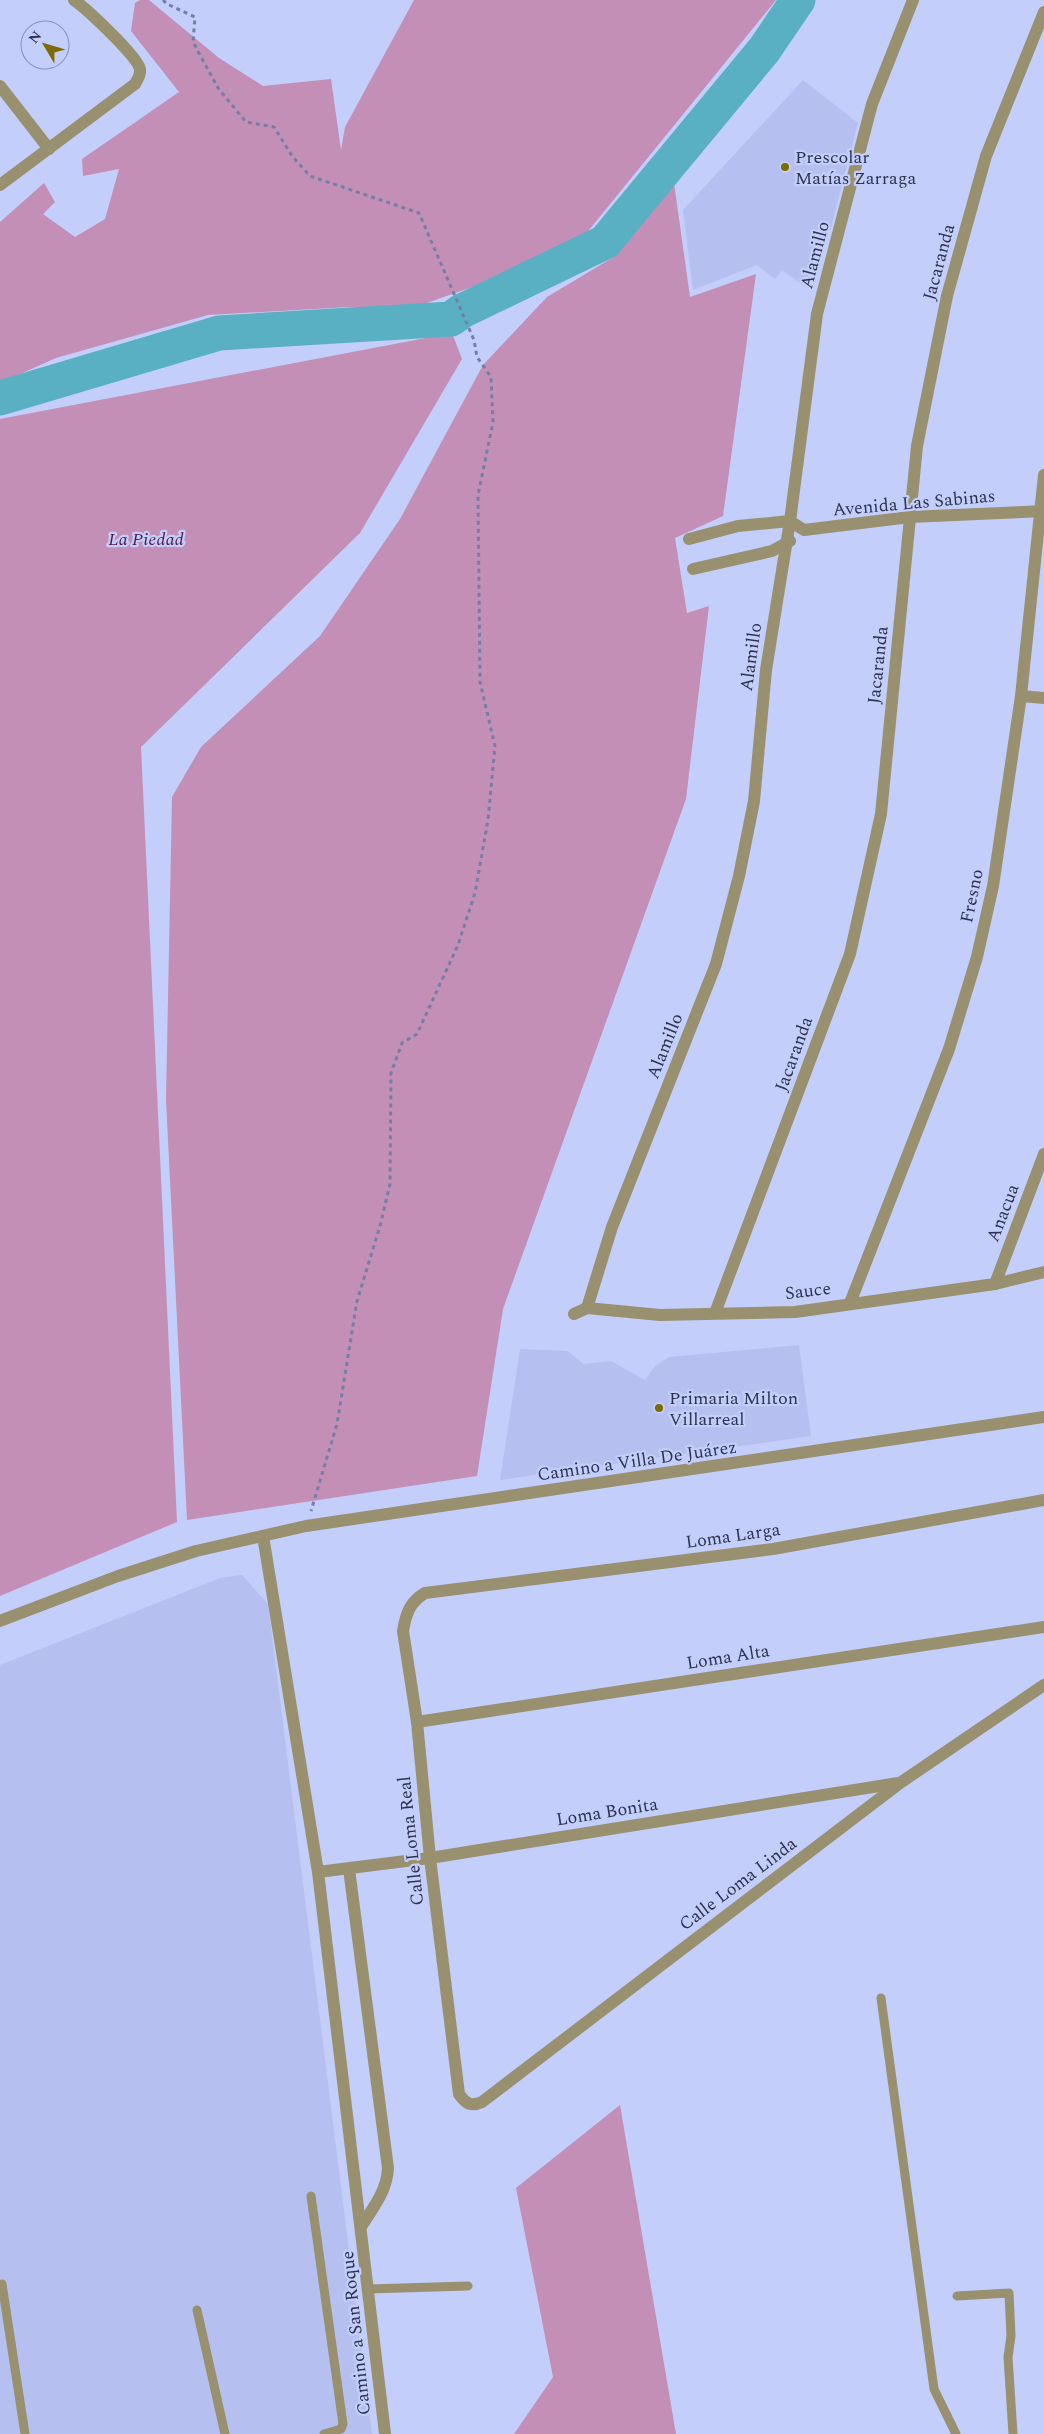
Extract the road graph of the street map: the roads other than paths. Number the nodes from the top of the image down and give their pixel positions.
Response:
1 (913, 0) edge
2 (80, 2) edge
3 (1044, 12) edge
4 (0, 86) edge
5 (49, 149) junction
6 (0, 185) edge
7 (1044, 475) edge
8 (1043, 510) edge
9 (910, 517) junction
10 (790, 521) junction
11 (804, 530) junction
12 (689, 539) dead end
13 (786, 544) junction
14 (692, 568) dead end
15 (1021, 696) junction
16 (1044, 698) edge
17 (1044, 1154) edge
18 (1044, 1272) edge
19 (995, 1284) junction
20 (850, 1304) junction
21 (587, 1308) junction
22 (715, 1313) junction
23 (574, 1314) dead end
24 (1044, 1417) edge
25 (1044, 1500) edge
26 (263, 1536) junction
27 (425, 1593) joint
28 (0, 1621) edge
29 (1044, 1627) edge
30 (1044, 1685) edge
31 (417, 1722) junction
32 (900, 1783) junction
33 (430, 1858) junction
34 (349, 1869) junction
35 (318, 1872) junction
36 (881, 1998) dead end
37 (459, 2094) joint
38 (311, 2196) dead end
39 (361, 2227) junction
40 (2, 2284) dead end
41 (468, 2286) dead end
42 (368, 2289) junction
43 (956, 2296) dead end
44 (197, 2310) dead end
45 (25, 2434) edge
46 (225, 2434) edge
47 (324, 2434) edge
48 (385, 2434) edge
49 (956, 2434) edge
50 (1013, 2434) edge

1 - 10 street, Alamillo
2 - 5 street
3 - 9 street, Jacaranda
4 - 5 street
5 - 6 street
7 - 8 street, Fresno
8 - 9 street, Avenida Las Sabinas
8 - 15 street, Fresno
9 - 11 street, Avenida Las Sabinas
9 - 22 street, Jacaranda
10 - 11 street
10 - 12 street
10 - 13 street, Alamillo
11 - 13 street
13 - 14 street
13 - 21 street, Alamillo
15 - 16 street
15 - 20 street, Fresno
17 - 19 street, Anacua
18 - 19 street, Sauce
19 - 20 street, Sauce
20 - 22 street, Sauce
21 - 22 street, Sauce
21 - 23 street
24 - 26 street, Camino a Villa De Juárez
25 - 27 street, Loma Larga
26 - 28 street, Camino a Villa De Juárez
26 - 35 street, Camino a San Roque
27 - 31 street, Calle Loma Real
29 - 31 street, Loma Alta
30 - 32 street, Calle Loma Linda
31 - 33 street, Calle Loma Real
32 - 33 street, Loma Bonita
32 - 37 street, Calle Loma Linda
33 - 34 street, Loma Bonita
33 - 37 street, Calle Loma Real
34 - 35 street, Loma Bonita
34 - 39 street
35 - 39 street, Camino a San Roque
36 - 49 lane
38 - 47 lane
39 - 42 street, Camino a San Roque
40 - 45 lane
41 - 42 lane
42 - 48 street, Camino a San Roque
43 - 50 lane
44 - 46 lane

